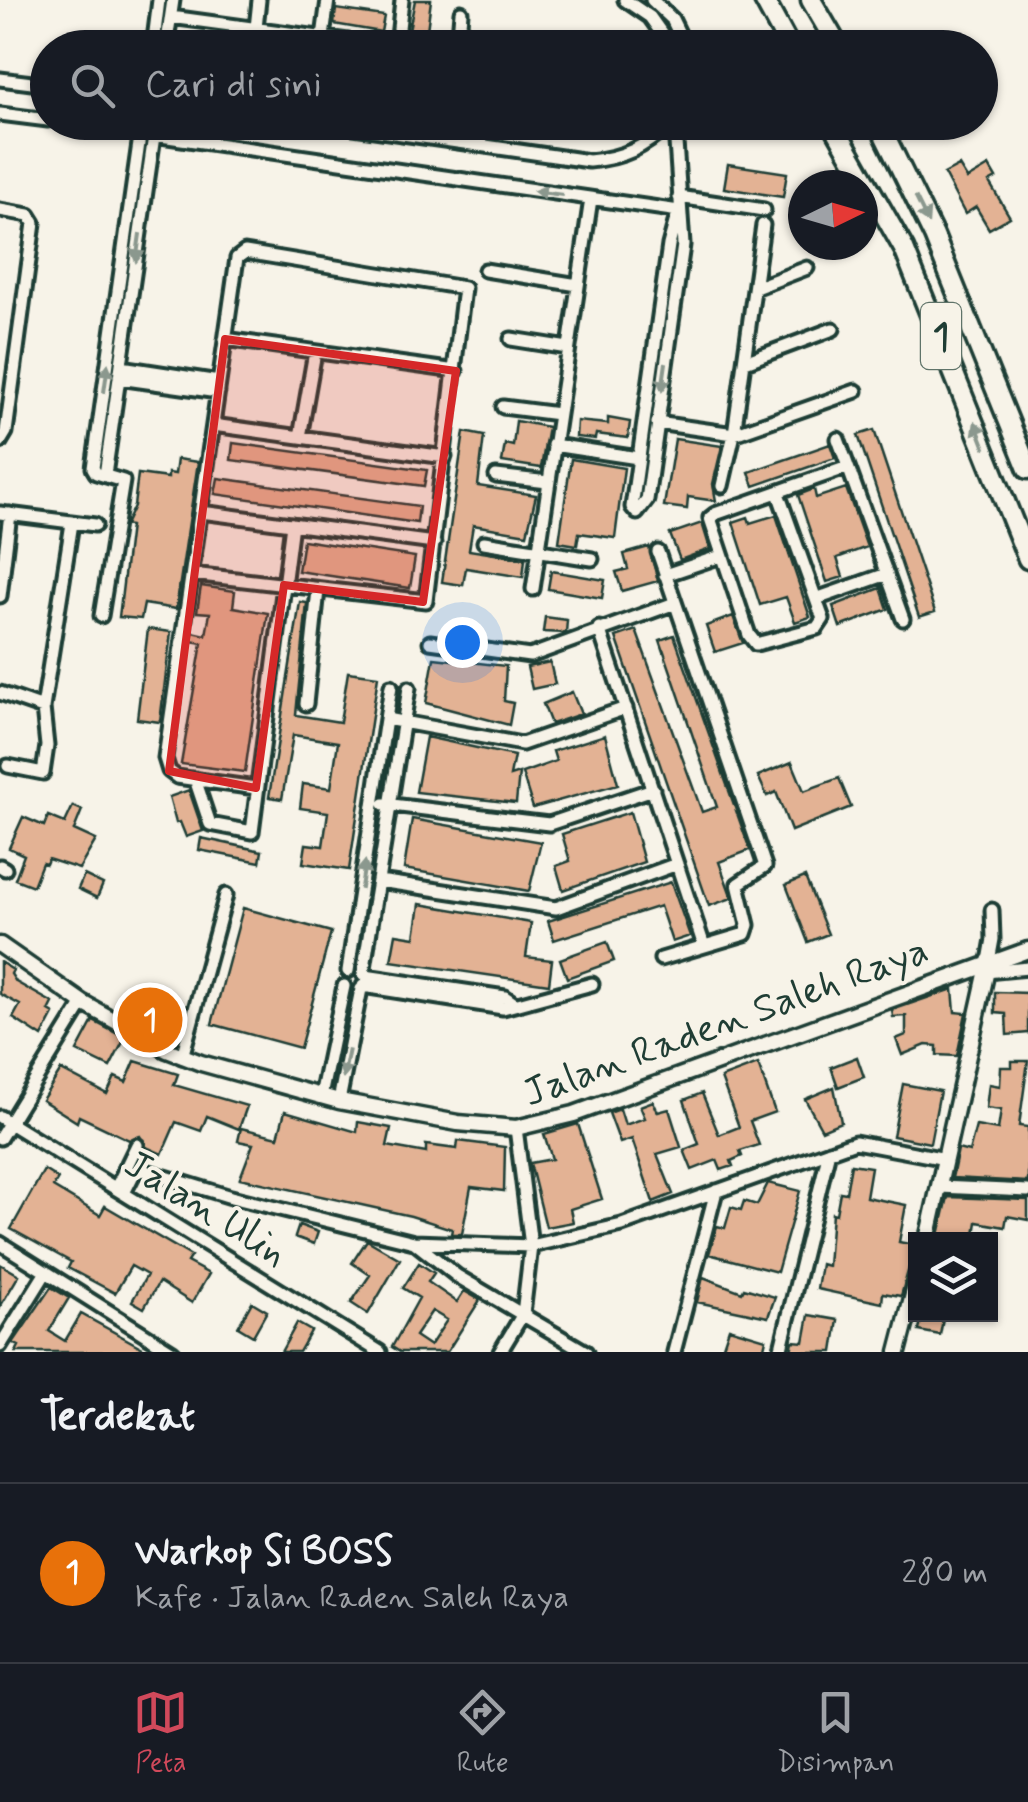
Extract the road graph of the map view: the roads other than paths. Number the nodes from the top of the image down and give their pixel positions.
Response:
1 (160, 0) edge
2 (173, 0) edge
3 (259, 0) edge
4 (328, 0) edge
5 (402, 0) edge
6 (625, 0) edge
7 (652, 0) edge
8 (764, 0) edge
9 (811, 0) edge
10 (641, 4) edge
11 (461, 12) dead end
12 (170, 18) junction
13 (256, 28) junction
14 (156, 30) edge
15 (168, 30) edge
16 (271, 30) edge
17 (323, 30) edge
18 (400, 30) edge
19 (460, 30) edge
20 (659, 30) edge
21 (677, 30) edge
22 (780, 30) edge
23 (828, 30) edge
24 (0, 78) edge
25 (30, 82) edge
26 (0, 114) edge
27 (30, 118) edge
28 (146, 140) edge
29 (147, 140) edge
30 (222, 140) edge
31 (440, 140) edge
32 (650, 140) edge
33 (675, 140) edge
34 (842, 140) edge
35 (887, 140) edge
36 (590, 200) junction
37 (679, 204) junction
38 (0, 210) edge
39 (764, 210) dead end
40 (763, 225) dead end
41 (807, 268) dead end
42 (486, 270) dead end
43 (578, 285) junction
44 (756, 288) junction
45 (658, 320) junction
46 (672, 321) junction
47 (832, 329) dead end
48 (225, 339) junction
49 (511, 339) dead end
50 (568, 348) junction
51 (314, 352) junction
52 (744, 362) junction
53 (120, 372) junction
54 (456, 372) junction
55 (6, 375) edge
56 (218, 387) junction
57 (856, 391) dead end
58 (503, 407) dead end
59 (558, 414) junction
60 (657, 423) junction
61 (213, 425) junction
62 (734, 434) junction
63 (300, 437) junction
64 (838, 439) dead end
65 (0, 442) edge
66 (553, 445) junction
67 (445, 456) junction
68 (638, 458) junction
69 (848, 467) junction
70 (1028, 469) edge
71 (106, 475) junction
72 (496, 476) dead end
73 (548, 482) junction
74 (722, 486) dead end
75 (778, 492) junction
76 (201, 512) junction
77 (5, 514) edge
78 (72, 523) junction
79 (292, 524) junction
80 (95, 525) dead end
81 (484, 542) dead end
82 (434, 543) junction
83 (537, 551) junction
84 (658, 552) dead end
85 (721, 556) junction
86 (1028, 558) edge
87 (592, 559) dead end
88 (1, 574) edge
89 (192, 574) junction
90 (887, 574) junction
91 (666, 575) junction
92 (284, 586) junction
93 (533, 589) dead end
94 (318, 590) junction
95 (0, 596) edge
96 (816, 599) junction
97 (675, 603) junction
98 (101, 616) dead end
99 (903, 619) dead end
100 (599, 628) junction
101 (430, 642) dead end
102 (390, 686) dead end
103 (409, 688) dead end
104 (0, 693) edge
105 (306, 704) dead end
106 (43, 708) junction
107 (626, 708) junction
108 (386, 720) junction
109 (404, 723) junction
110 (8, 766) dead end
111 (195, 779) junction
112 (256, 788) junction
113 (652, 790) junction
114 (374, 803) junction
115 (391, 805) junction
116 (678, 864) junction
117 (378, 881) junction
118 (226, 895) dead end
119 (992, 910) dead end
120 (0, 945) edge
121 (704, 946) junction
122 (1028, 950) edge
123 (660, 959) dead end
124 (987, 967) junction
125 (1028, 968) edge
126 (348, 971) junction
127 (363, 981) junction
128 (592, 984) dead end
129 (344, 986) junction
130 (83, 1002) junction
131 (182, 1057) junction
132 (322, 1096) junction
133 (339, 1101) junction
134 (5, 1120) edge
135 (516, 1128) junction
136 (0, 1138) edge
137 (137, 1145) dead end
138 (828, 1150) junction
139 (946, 1159) junction
140 (940, 1187) junction
141 (716, 1190) junction
142 (120, 1191) junction
143 (1028, 1192) edge
144 (929, 1232) edge
145 (414, 1242) junction
146 (0, 1243) edge
147 (530, 1246) junction
148 (46, 1272) junction
149 (523, 1314) junction
150 (908, 1314) edge
151 (0, 1346) edge
152 (377, 1351) edge
153 (173, 1352) edge
154 (500, 1352) edge
155 (586, 1352) edge
156 (674, 1352) edge
157 (780, 1352) edge
158 (898, 1352) edge

1 - 14 street
2 - 12 street
3 - 13 street
4 - 17 street
5 - 18 street
6 - 10 street
7 - 21 street
8 - 22 highway
9 - 23 highway
10 - 20 street
11 - 19 street
12 - 13 street
12 - 15 street
13 - 16 street
24 - 25 street
26 - 27 street
71 -> 28 street
29 -> 53 street
36 -> 30 street
31 - 32 street
33 - 37 street
86 -> 34 highway, 1
35 -> 70 highway, 1
36 - 37 street
36 - 43 street
37 - 39 street
37 - 45 street
37 - 46 street
38 - 55 street
40 - 44 street
41 - 44 street
42 - 43 street
43 - 50 street
44 - 52 street
45 - 46 street
45 - 68 street
46 -> 60 street
47 - 52 street
48 - 51 street
48 - 54 street
48 - 56 street
49 - 50 street
50 - 59 street
51 - 54 street
51 - 63 street
52 - 62 street
53 - 56 street
53 - 71 street
54 - 67 street
55 - 65 street
56 - 61 street
57 - 62 street
58 - 59 street
59 - 66 street
60 - 62 street
60 - 68 street
61 - 63 street
61 - 76 street
62 - 74 street
63 - 67 street
64 - 69 street
66 - 68 street
66 - 73 street
67 - 82 street
69 - 75 street
69 - 90 street
71 - 98 street
72 - 73 street
73 - 83 street
75 - 85 street
75 - 96 street
76 - 79 street
76 - 89 street
77 - 78 street
77 - 88 street
78 - 80 street
78 - 106 street
79 - 82 street
79 - 92 street
81 - 83 street
82 - 94 street
83 - 87 street
83 - 93 street
84 - 91 street
85 - 91 street
85 - 96 street
88 - 95 street
89 - 92 street
89 - 111 street
90 - 96 street
90 - 99 street
91 - 97 street
92 - 94 street
92 - 112 street
94 - 105 street
97 - 100 street
97 - 121 street
100 - 101 street
100 - 107 street
102 - 108 street
103 - 109 street
104 - 106 street
106 - 110 street
107 - 109 street
107 - 113 street
108 - 109 street
108 - 114 street
109 - 115 street
111 - 112 street
111 - 112 street
113 - 115 street
113 - 116 street
114 - 115 street
126 -> 114 street
115 - 117 street
116 - 117 street
116 - 121 street
117 - 127 street
118 - 131 street
119 - 124 street
120 - 130 main road, Jalan Raden Saleh Raya
121 - 123 street
122 - 124 main road, Jalan Raden Saleh Raya
124 - 125 street
124 - 135 main road, Jalan Raden Saleh Raya
124 - 139 main road
126 - 127 street
126 - 129 street
127 - 128 street
127 - 129 street
127 -> 133 street
129 - 132 street
130 - 131 main road, Jalan Raden Saleh Raya
130 - 134 street
131 - 132 main road, Jalan Raden Saleh Raya
132 - 133 main road, Jalan Raden Saleh Raya
133 - 135 main road, Jalan Raden Saleh Raya
134 - 136 street
134 - 142 street, Jalan Ulin
135 - 147 street
137 - 142 street
138 - 139 street
138 - 141 street
138 - 157 street
139 - 140 main road
140 - 143 street
140 - 144 main road
141 - 147 street
141 - 156 street
142 - 145 street
142 - 152 street, Jalan Ulin
145 - 147 street
145 - 149 street
146 - 148 street
147 - 149 street
148 - 151 street
148 - 153 street
149 - 154 street
149 - 155 street
150 - 158 main road

